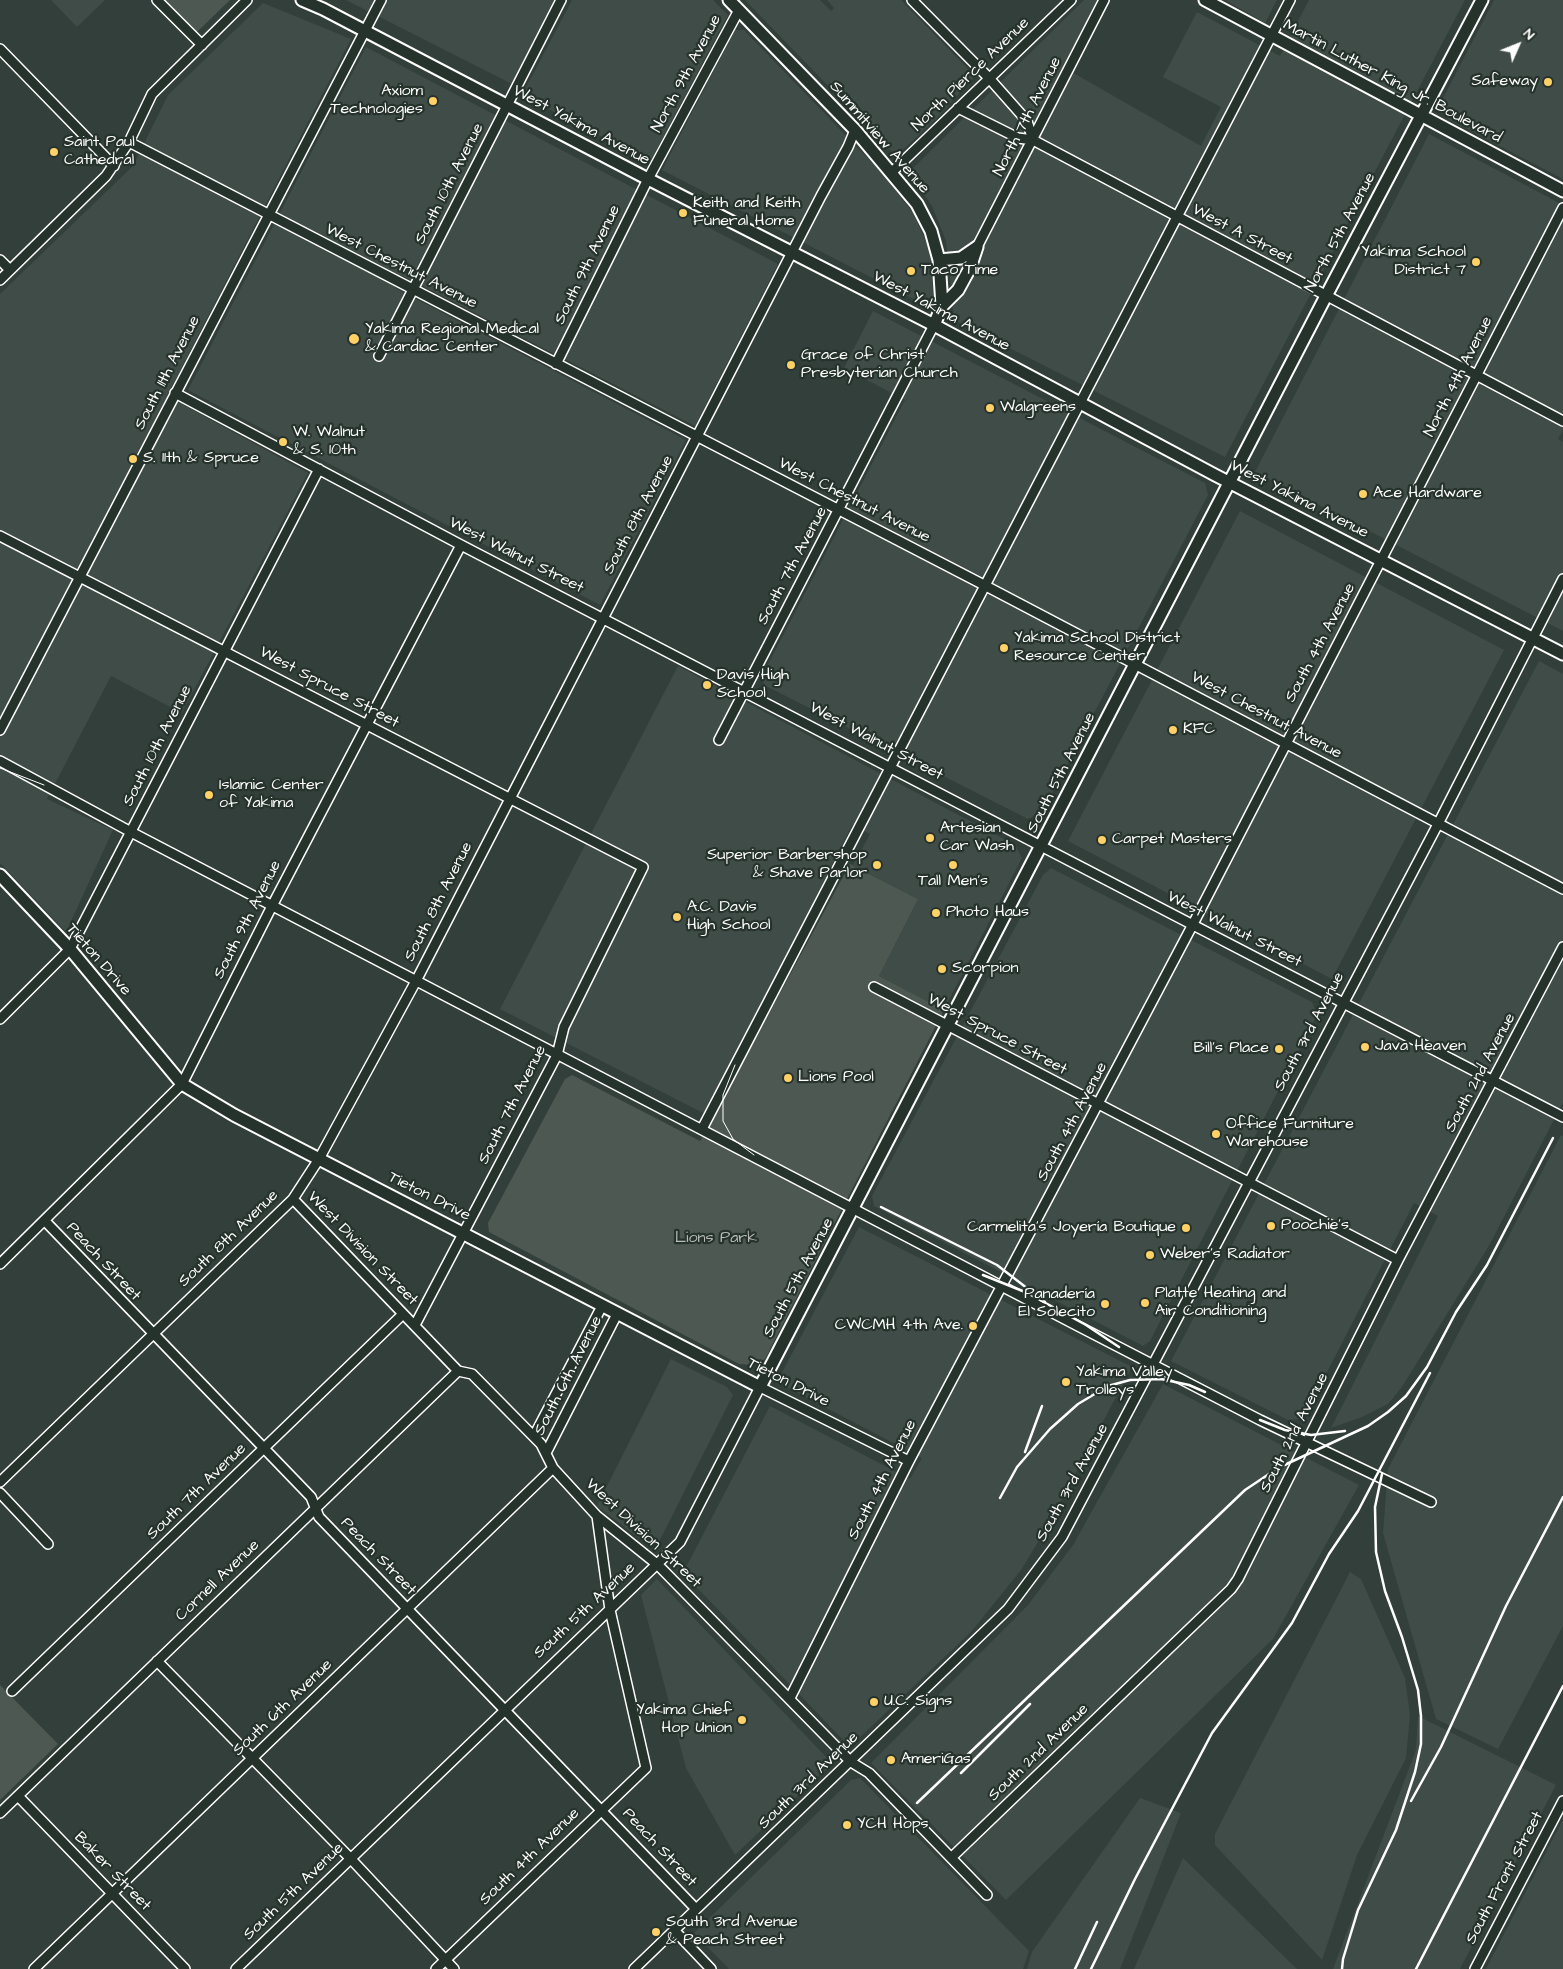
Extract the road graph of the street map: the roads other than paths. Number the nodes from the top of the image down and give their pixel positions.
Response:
1 (157, 0) edge
2 (247, 0) edge
3 (302, 0) edge
4 (380, 0) edge
5 (561, 0) edge
6 (730, 0) edge
7 (912, 0) edge
8 (1071, 0) edge
9 (1104, 0) edge
10 (1205, 0) edge
11 (1290, 0) edge
12 (1482, 0) edge
13 (739, 10) junction
14 (364, 31) junction
15 (1272, 36) junction
16 (202, 45) junction
17 (0, 49) edge
18 (989, 78) junction
19 (507, 105) junction
20 (958, 108) junction
21 (1421, 117) junction
22 (855, 130) junction
23 (1033, 140) junction
24 (129, 142) junction
25 (114, 166) junction
26 (892, 172) junction
27 (648, 179) junction
28 (1563, 192) edge
29 (1563, 208) edge
30 (268, 215) junction
31 (1176, 216) junction
32 (977, 247) junction
33 (792, 253) junction
34 (0, 260) edge
35 (938, 260) junction
36 (10, 270) junction
37 (0, 280) edge
38 (412, 290) junction
39 (1326, 296) junction
40 (942, 306) junction
41 (934, 325) junction
42 (379, 356) dead end
43 (556, 364) junction
44 (1477, 375) junction
45 (175, 393) junction
46 (1079, 403) junction
47 (1563, 421) edge
48 (697, 436) junction
49 (319, 470) junction
50 (1230, 483) junction
51 (839, 511) junction
52 (0, 536) edge
53 (461, 545) junction
54 (1382, 560) junction
55 (80, 576) junction
56 (1563, 579) edge
57 (984, 585) junction
58 (602, 618) junction
59 (1532, 638) junction
60 (224, 650) junction
61 (1563, 654) edge
62 (1136, 664) junction
63 (745, 691) junction
64 (367, 725) junction
65 (0, 730) edge
66 (719, 740) dead end
67 (1286, 742) junction
68 (0, 761) edge
69 (890, 766) junction
70 (510, 798) junction
71 (1438, 824) junction
72 (131, 832) junction
73 (1042, 847) junction
74 (643, 867) joint
75 (0, 875) edge
76 (1563, 889) edge
77 (272, 906) junction
78 (1192, 926) junction
79 (1563, 947) edge
80 (70, 949) junction
81 (416, 981) junction
82 (874, 987) dead end
83 (1342, 1001) junction
84 (0, 1019) edge
85 (948, 1026) junction
86 (557, 1055) junction
87 (1493, 1082) junction
88 (182, 1084) junction
89 (1098, 1106) junction
90 (1563, 1117) edge
91 (702, 1129) junction
92 (319, 1159) junction
93 (1248, 1182) junction
94 (293, 1199) junction
95 (854, 1208) junction
96 (45, 1221) junction
97 (464, 1234) junction
98 (1398, 1260) junction
99 (0, 1264) edge
100 (1004, 1286) junction
101 (602, 1306) junction
102 (403, 1314) junction
103 (617, 1314) junction
104 (414, 1325) junction
105 (152, 1335) junction
106 (1154, 1365) junction
107 (458, 1371) junction
108 (760, 1387) junction
109 (534, 1436) junction
110 (1307, 1443) junction
111 (264, 1449) junction
112 (547, 1452) junction
113 (909, 1461) junction
114 (553, 1468) junction
115 (0, 1482) edge
116 (0, 1493) edge
117 (1431, 1502) dead end
118 (316, 1508) junction
119 (597, 1516) junction
120 (48, 1544) dead end
121 (658, 1565) junction
122 (408, 1610) junction
123 (610, 1610) junction
124 (157, 1661) junction
125 (12, 1691) dead end
126 (790, 1698) junction
127 (505, 1709) junction
128 (252, 1759) junction
129 (851, 1762) junction
130 (18, 1796) junction
131 (1562, 1804) edge
132 (602, 1810) junction
133 (0, 1813) edge
134 (952, 1857) junction
135 (351, 1859) junction
136 (112, 1894) junction
137 (987, 1895) dead end
138 (696, 1909) junction
139 (674, 1930) junction
140 (446, 1960) junction
141 (34, 1969) edge
142 (184, 1969) edge
143 (236, 1969) edge
144 (436, 1969) edge
145 (454, 1969) edge
146 (634, 1969) edge
147 (711, 1969) edge
148 (1474, 1969) edge

1 - 16 street
2 - 16 street
3 - 14 main road, West Yakima Avenue
4 - 14 street, South 11th Avenue
5 - 19 street, South 10th Avenue
6 - 13 main road, Summitview Avenue
7 - 18 street
8 - 18 street, North Pierce Avenue
9 - 23 street, North 7th Avenue
10 - 15 main road, Martin Luther King Jr. Boulevard
11 - 15 street
12 - 21 main road, North 5th Avenue
13 - 22 main road, Summitview Avenue
13 - 27 street, North 9th Avenue
14 - 19 main road, West Yakima Avenue
14 - 30 street, South 11th Avenue
15 - 21 main road, Martin Luther King Jr. Boulevard
15 - 31 street
16 - 24 street
17 - 25 street
18 - 20 street, North Pierce Avenue
18 - 23 street
19 - 27 main road, West Yakima Avenue
19 - 38 street, South 10th Avenue
20 - 23 street, West A Street
20 - 26 street, North Pierce Avenue
21 - 28 main road, Martin Luther King Jr. Boulevard
21 - 39 main road, North 5th Avenue
22 - 26 main road, Summitview Avenue
22 - 33 street, South 8th Avenue
23 - 31 street, West A Street
23 - 32 street, North 7th Avenue
24 - 25 street
24 - 30 street, West Chestnut Avenue
25 - 36 street
26 - 35 main road, Summitview Avenue
27 - 33 main road, West Yakima Avenue
27 - 43 street, South 9th Avenue
29 - 44 street, North 4th Avenue
30 - 38 street, West Chestnut Avenue
30 - 45 street, South 11th Avenue
31 - 39 street, West A Street
31 - 46 street
32 - 35 main road
32 - 40 main road
33 - 41 main road, West Yakima Avenue
33 - 48 street, South 8th Avenue
34 - 36 street
35 - 40 main road, Summitview Avenue
36 - 37 street
38 - 42 street, South 10th Avenue
38 - 43 street, West Chestnut Avenue
39 - 44 street, West A Street
39 - 50 main road, North 5th Avenue
40 - 41 main road, Summitview Avenue
41 - 46 main road, West Yakima Avenue
41 - 51 street, South 7th Avenue
43 - 48 street, West Chestnut Avenue
44 - 47 street, West A Street
44 - 54 street, North 4th Avenue
45 - 49 street, West Walnut Street
45 - 55 street, South 11th Avenue
46 - 50 main road, West Yakima Avenue
46 - 57 street
48 - 51 street, West Chestnut Avenue
48 - 58 street, South 8th Avenue
49 - 53 street, West Walnut Street
49 - 60 street, South 10th Avenue
50 - 54 main road, West Yakima Avenue
50 - 62 main road, South 5th Avenue
51 - 57 street, West Chestnut Avenue
51 - 63 street, South 7th Avenue
52 - 55 street, West Spruce Street
53 - 58 street, West Walnut Street
53 - 64 street, South 9th Avenue
54 - 59 main road, West Yakima Avenue
54 - 67 street, South 4th Avenue
55 - 60 street, West Spruce Street
55 - 65 street, South 11th Avenue
56 - 59 street, South 3rd Avenue
57 - 62 street, West Chestnut Avenue
57 - 69 street
58 - 63 street, West Walnut Street
58 - 70 street, South 8th Avenue
59 - 61 main road, West Yakima Avenue
59 - 71 street, South 3rd Avenue
60 - 64 street, West Spruce Street
60 - 72 street, South 10th Avenue
62 - 67 street, West Chestnut Avenue
62 - 73 main road, South 5th Avenue
63 - 66 street, South 7th Avenue
63 - 69 street, West Walnut Street
64 - 70 street, West Spruce Street
64 - 77 street, South 9th Avenue
67 - 71 street, West Chestnut Avenue
67 - 78 street, South 4th Avenue
68 - 72 street
69 - 73 street, West Walnut Street
69 - 91 street
70 - 74 street, West Spruce Street
70 - 81 street, South 8th Avenue
71 - 76 street, West Chestnut Avenue
71 - 83 street, South 3rd Avenue
72 - 77 street
72 - 80 street, South 10th Avenue
73 - 78 street, West Walnut Street
73 - 85 main road, South 5th Avenue
74 - 86 street, South 7th Avenue
75 - 80 main road, Tieton Drive
77 - 81 street
77 - 88 street, South 9th Avenue
78 - 83 street, West Walnut Street
78 - 89 street, South 4th Avenue
79 - 87 street, South 2nd Avenue
80 - 84 street, South 10th Avenue
80 - 88 main road, Tieton Drive
81 - 86 street
81 - 92 street, South 8th Avenue
82 - 85 street, West Spruce Street
83 - 87 street, West Walnut Street
83 - 93 street, South 3rd Avenue
85 - 89 street, West Spruce Street
85 - 95 main road, South 5th Avenue
86 - 91 street
86 - 97 street, South 7th Avenue
87 - 90 street, West Walnut Street
87 - 98 street, South 2nd Avenue
88 - 92 main road, Tieton Drive
88 - 96 street, South 9th Avenue
89 - 93 street, West Spruce Street
89 - 100 street, South 4th Avenue
91 - 95 street
92 - 94 street, South 8th Avenue
92 - 97 main road, Tieton Drive
93 - 98 street, West Spruce Street
93 - 106 street, South 3rd Avenue
94 - 102 street, West Division Street
94 - 105 street, South 8th Avenue
95 - 100 street
95 - 108 main road, South 5th Avenue
96 - 99 street, South 9th Avenue
96 - 105 street, Peach Street
97 - 101 main road, Tieton Drive
97 - 104 street, South 7th Avenue
98 - 110 street, South 2nd Avenue
100 - 106 street
100 - 113 street, South 4th Avenue
101 - 103 main road, Tieton Drive
101 - 109 street, South 6th Avenue
102 - 104 street, West Division Street
102 - 111 street, South 7th Avenue
103 - 108 main road, Tieton Drive
103 - 112 street, South 6th Avenue
104 - 107 street, West Division Street
105 - 111 street, Peach Street
105 - 115 street, South 8th Avenue
106 - 110 street
106 - 129 street, South 3rd Avenue
107 - 109 street, West Division Street
107 - 118 street, Cornell Avenue
108 - 113 street, Tieton Drive
108 - 121 street, South 5th Avenue
109 - 112 street, West Division Street
110 - 117 street
110 - 134 street, South 2nd Avenue
111 - 118 street, Peach Street
111 - 125 street, South 7th Avenue
112 - 114 street, West Division Street
113 - 126 street, South 4th Avenue
114 - 119 street, West Division Street
114 - 122 street, South 6th Avenue
116 - 120 street
118 - 122 street, Peach Street
118 - 124 street, Cornell Avenue
119 - 121 street, West Division Street
119 - 123 street
121 - 123 street, South 5th Avenue
121 - 126 street, West Division Street
122 - 127 street, Peach Street
122 - 128 street, South 6th Avenue
123 - 127 street, South 5th Avenue
123 - 132 street, South 4th Avenue
124 - 128 street
124 - 130 street, Cornell Avenue
126 - 129 street, West Division Street
127 - 132 street, Peach Street
127 - 135 street, South 5th Avenue
128 - 135 street
128 - 136 street, South 6th Avenue
129 - 134 street, West Division Street
129 - 138 street, South 3rd Avenue
130 - 133 street, Cornell Avenue
130 - 136 street, Baker Street
131 - 148 street, South Front Street
132 - 138 street, Peach Street
132 - 140 street, South 4th Avenue
134 - 137 street, West Division Street
135 - 140 street
135 - 143 street, South 5th Avenue
136 - 141 street, South 6th Avenue
136 - 142 street, Baker Street
138 - 139 street, South 3rd Avenue
139 - 146 street, South 3rd Avenue
139 - 147 street
140 - 144 street, South 4th Avenue
140 - 145 street

